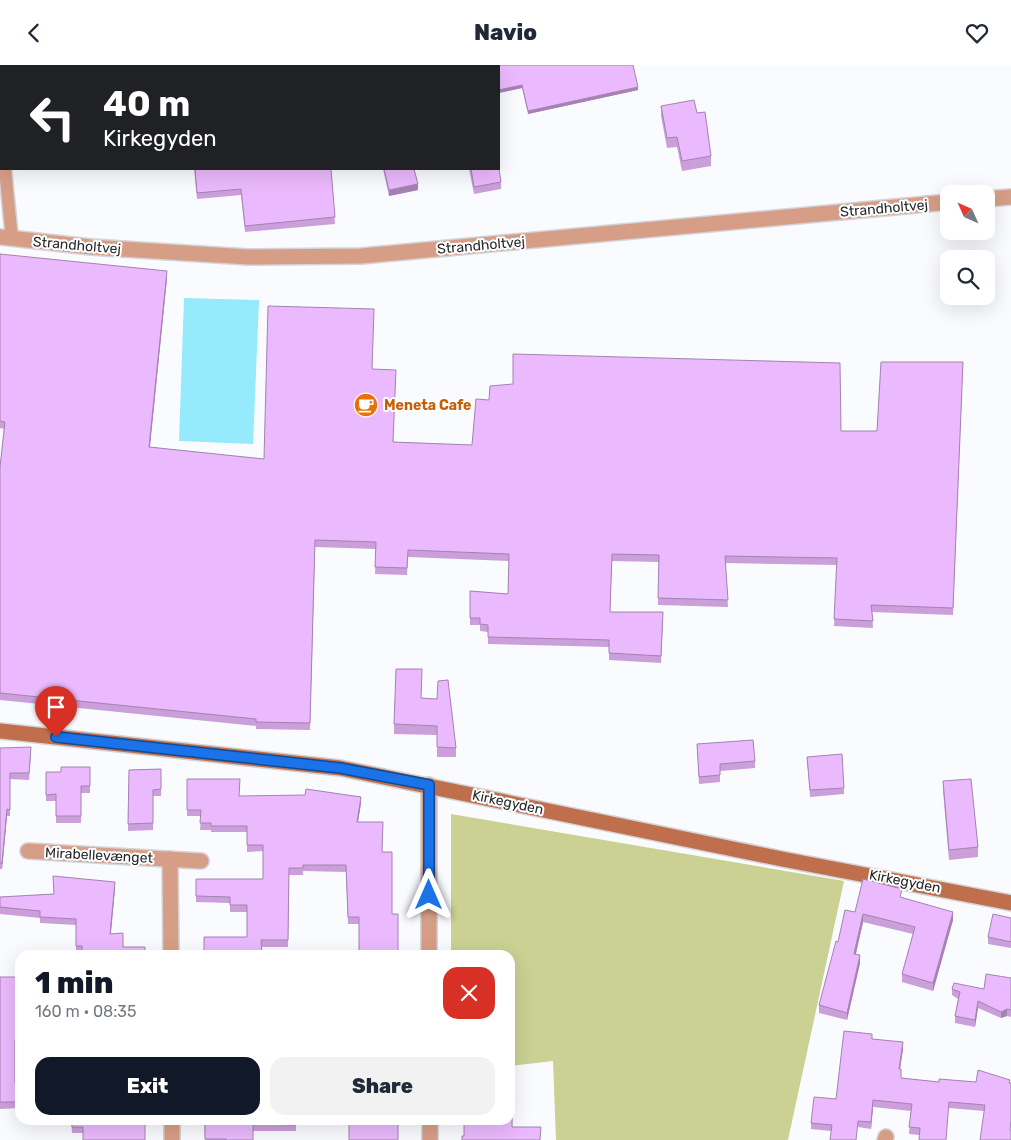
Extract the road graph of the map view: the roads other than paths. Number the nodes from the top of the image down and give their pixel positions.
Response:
1 (5, 170) edge
2 (1011, 197) edge
3 (995, 198) edge
4 (940, 203) edge
5 (6, 238) edge
6 (0, 731) edge
7 (429, 785) junction
8 (28, 851) dead end
9 (170, 859) junction
10 (201, 861) dead end
11 (1011, 903) edge
12 (170, 950) edge
13 (429, 950) edge
14 (172, 1125) edge
15 (430, 1125) edge
16 (172, 1140) edge
17 (430, 1140) edge

1 - 5 lane, Strandholtvej
2 - 3 street
4 - 5 street, Strandholtvej
6 - 7 street, Kirkegyden
7 - 11 street, Kirkegyden
7 - 13 street
8 - 9 street, Mirabellevænget
9 - 10 street, Mirabellevænget
9 - 12 street, Mirabellevænget
14 - 16 street
15 - 17 street

